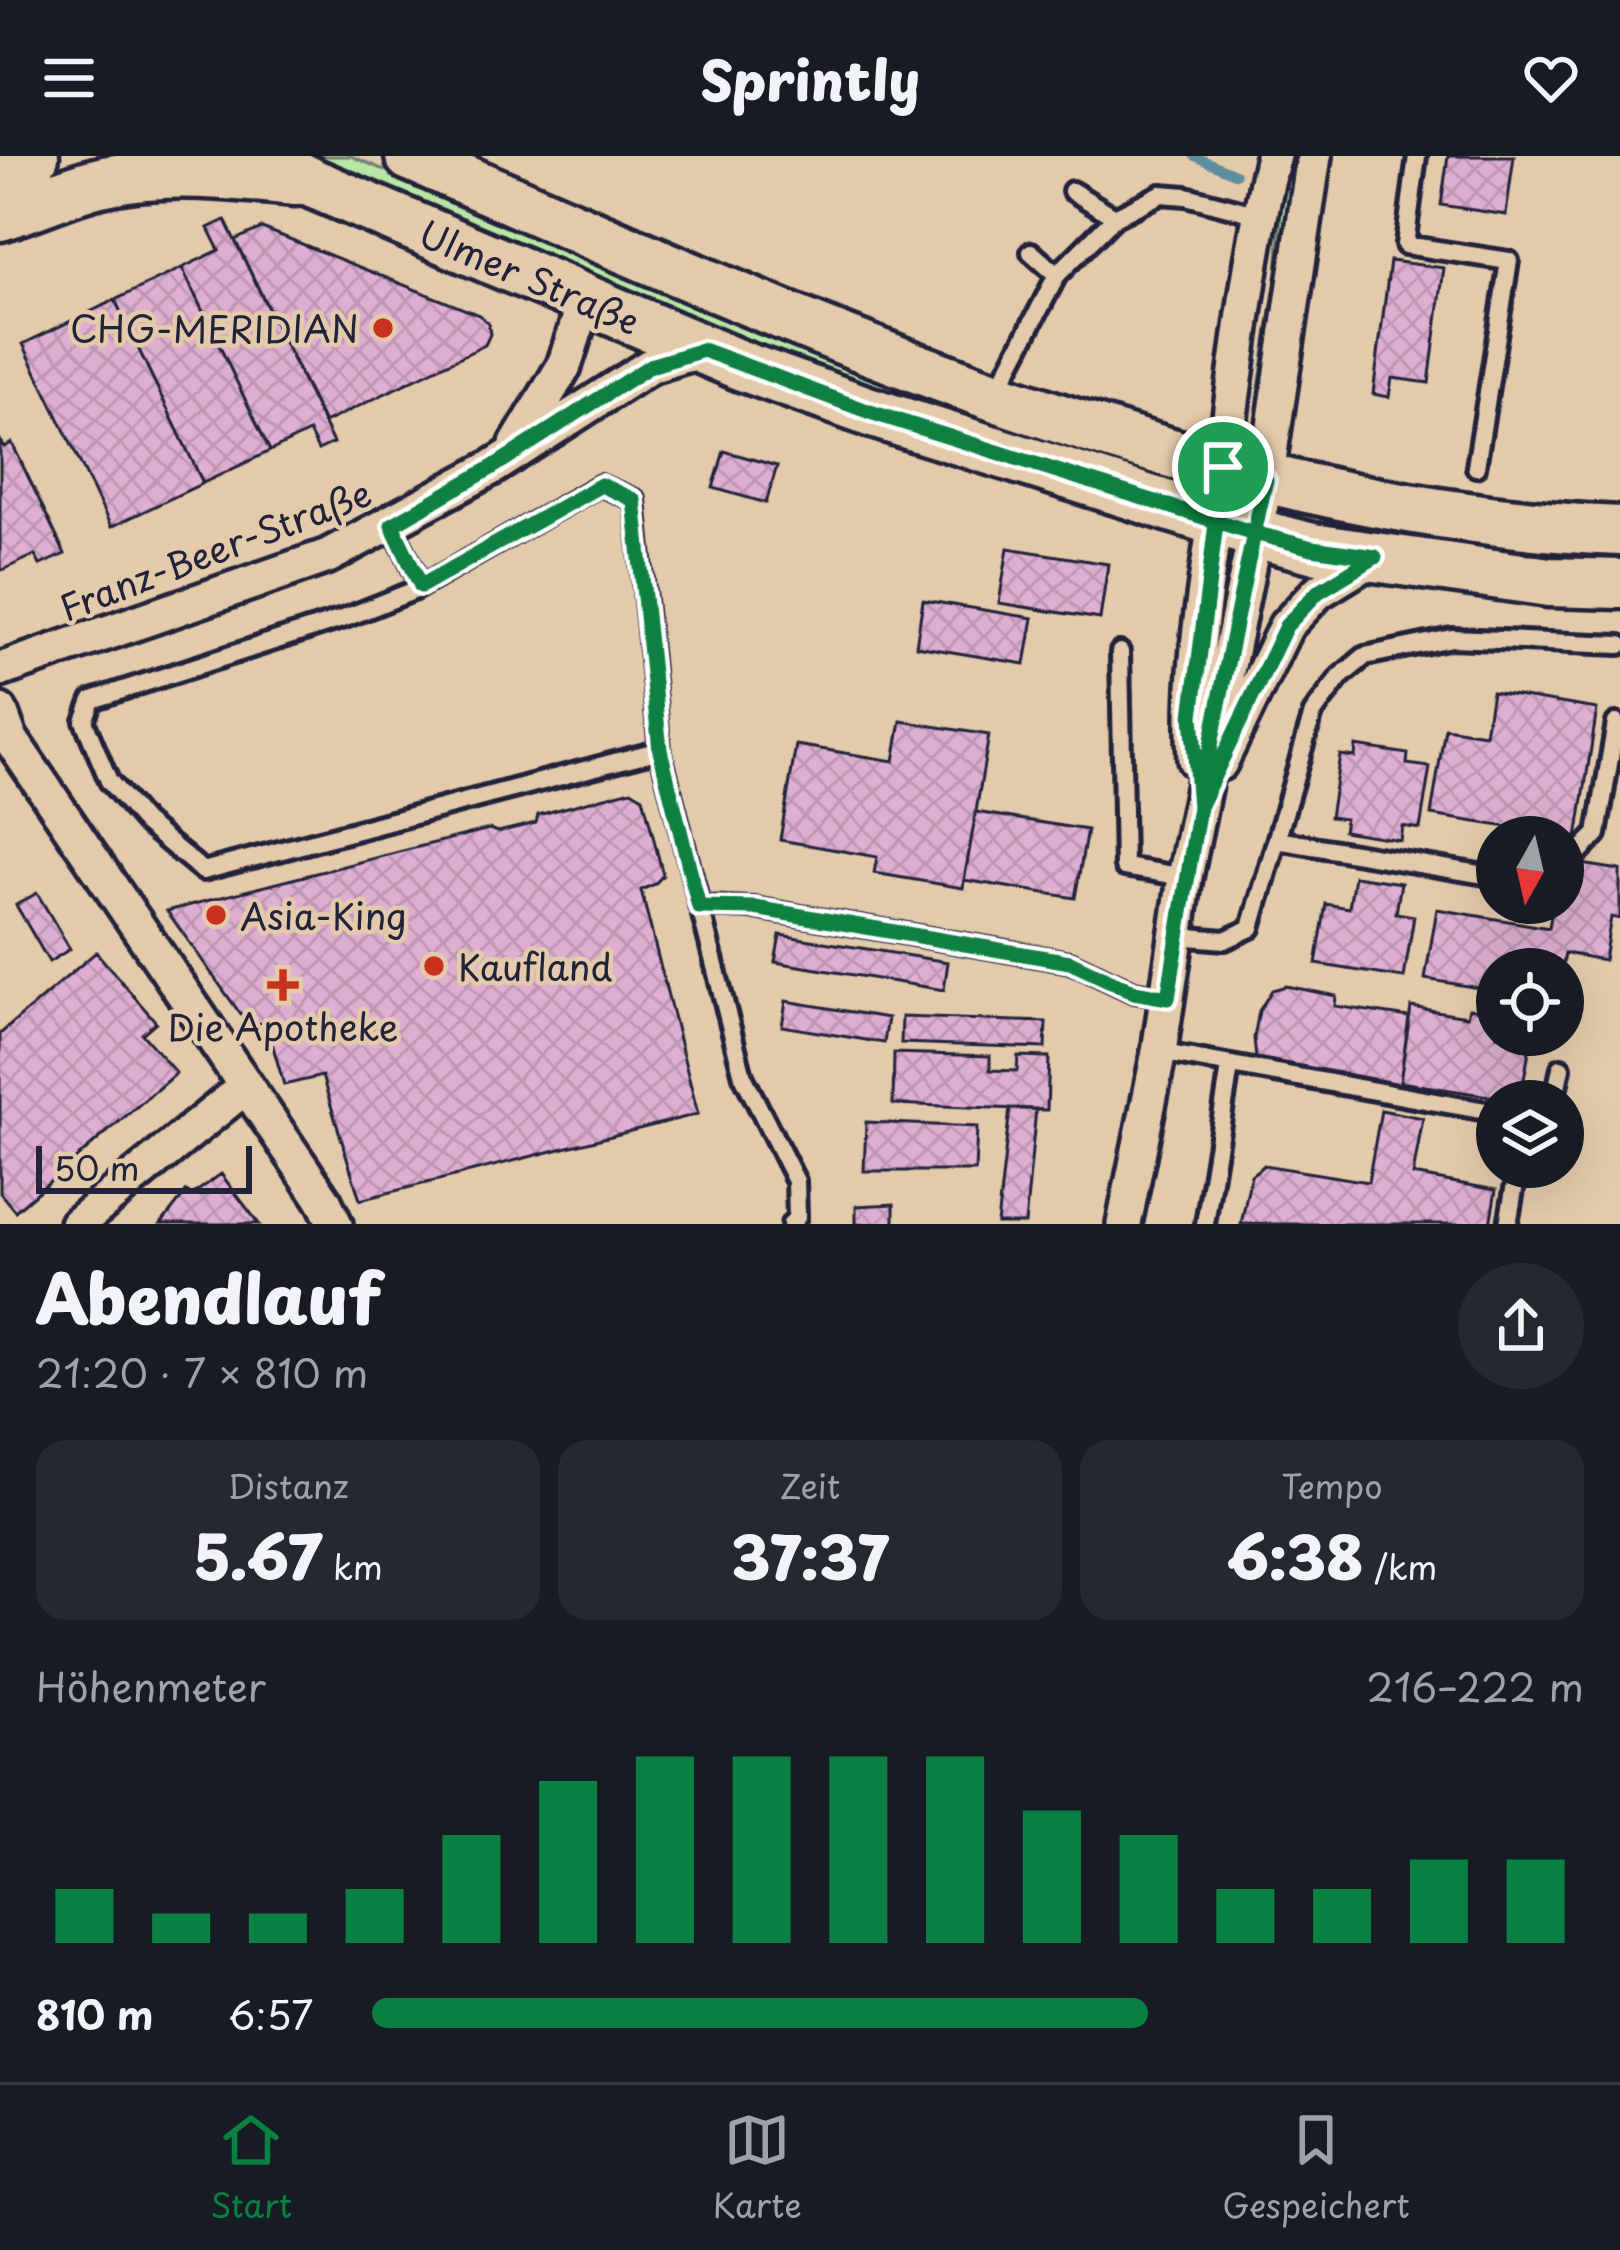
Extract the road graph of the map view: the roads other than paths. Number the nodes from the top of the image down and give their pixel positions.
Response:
1 (34, 156) edge
2 (259, 156) edge
3 (1273, 156) edge
4 (1314, 156) edge
5 (1417, 156) edge
6 (415, 158) edge
7 (312, 183) junction
8 (0, 186) edge
9 (1072, 190) dead end
10 (1259, 215) junction
11 (0, 216) edge
12 (1115, 217) junction
13 (1031, 252) dead end
14 (1057, 275) junction
15 (585, 301) junction
16 (703, 350) junction
17 (996, 394) junction
18 (513, 451) junction
19 (1476, 467) dead end
20 (1245, 473) junction
21 (392, 525) junction
22 (1234, 527) junction
23 (1620, 531) edge
24 (1375, 557) junction
25 (1620, 584) edge
26 (421, 586) junction
27 (1620, 645) edge
28 (1120, 652) dead end
29 (0, 670) edge
30 (0, 711) edge
31 (1616, 723) dead end
32 (660, 750) junction
33 (1199, 807) junction
34 (1277, 840) junction
35 (1584, 848) edge
36 (1476, 873) edge
37 (1185, 877) junction
38 (699, 907) junction
39 (1176, 942) junction
40 (1168, 998) junction
41 (1160, 1052) junction
42 (1230, 1067) junction
43 (1561, 1068) dead end
44 (1558, 1080) edge
45 (244, 1088) junction
46 (1476, 1109) edge
47 (1514, 1188) edge
48 (77, 1224) edge
49 (335, 1224) edge
50 (791, 1224) edge
51 (1124, 1224) edge
52 (1205, 1224) edge
53 (1508, 1224) edge

1 - 8 main road
2 - 7 main road, Ulmer Straße
3 - 10 street
4 - 20 street
5 - 19 lane
6 - 17 main road, Ulmer Straße
7 - 11 main road
7 - 15 main road, Ulmer Straße
9 - 12 lane
10 - 12 lane
10 - 20 street
12 - 14 lane
13 - 14 lane
14 - 17 lane
15 - 16 main road, Ulmer Straße
15 - 18 street, Franz-Beer-Straße
16 - 18 street, Franz-Beer-Straße
16 - 22 main road, Ulmer Straße
17 - 20 main road, Ulmer Straße
18 - 21 street, Franz-Beer-Straße
20 - 22 street
20 - 23 main road, Ulmer Straße
21 - 26 lane
21 - 29 street, Franz-Beer-Straße
22 - 24 main road, Ulmer Straße
22 - 33 street
24 - 25 main road, Ulmer Straße
24 - 33 street
26 - 32 lane
26 - 32 lane
27 - 34 lane
28 - 37 lane
30 - 45 street
31 - 35 lane
32 - 38 lane
33 - 37 street
34 - 36 lane
34 - 39 lane
37 - 39 street
38 - 40 lane
38 - 50 lane
39 - 40 street
40 - 41 street
41 - 42 lane
41 - 51 street
42 - 46 lane
42 - 52 lane
43 - 44 lane
45 - 48 street
45 - 49 street
47 - 53 lane

